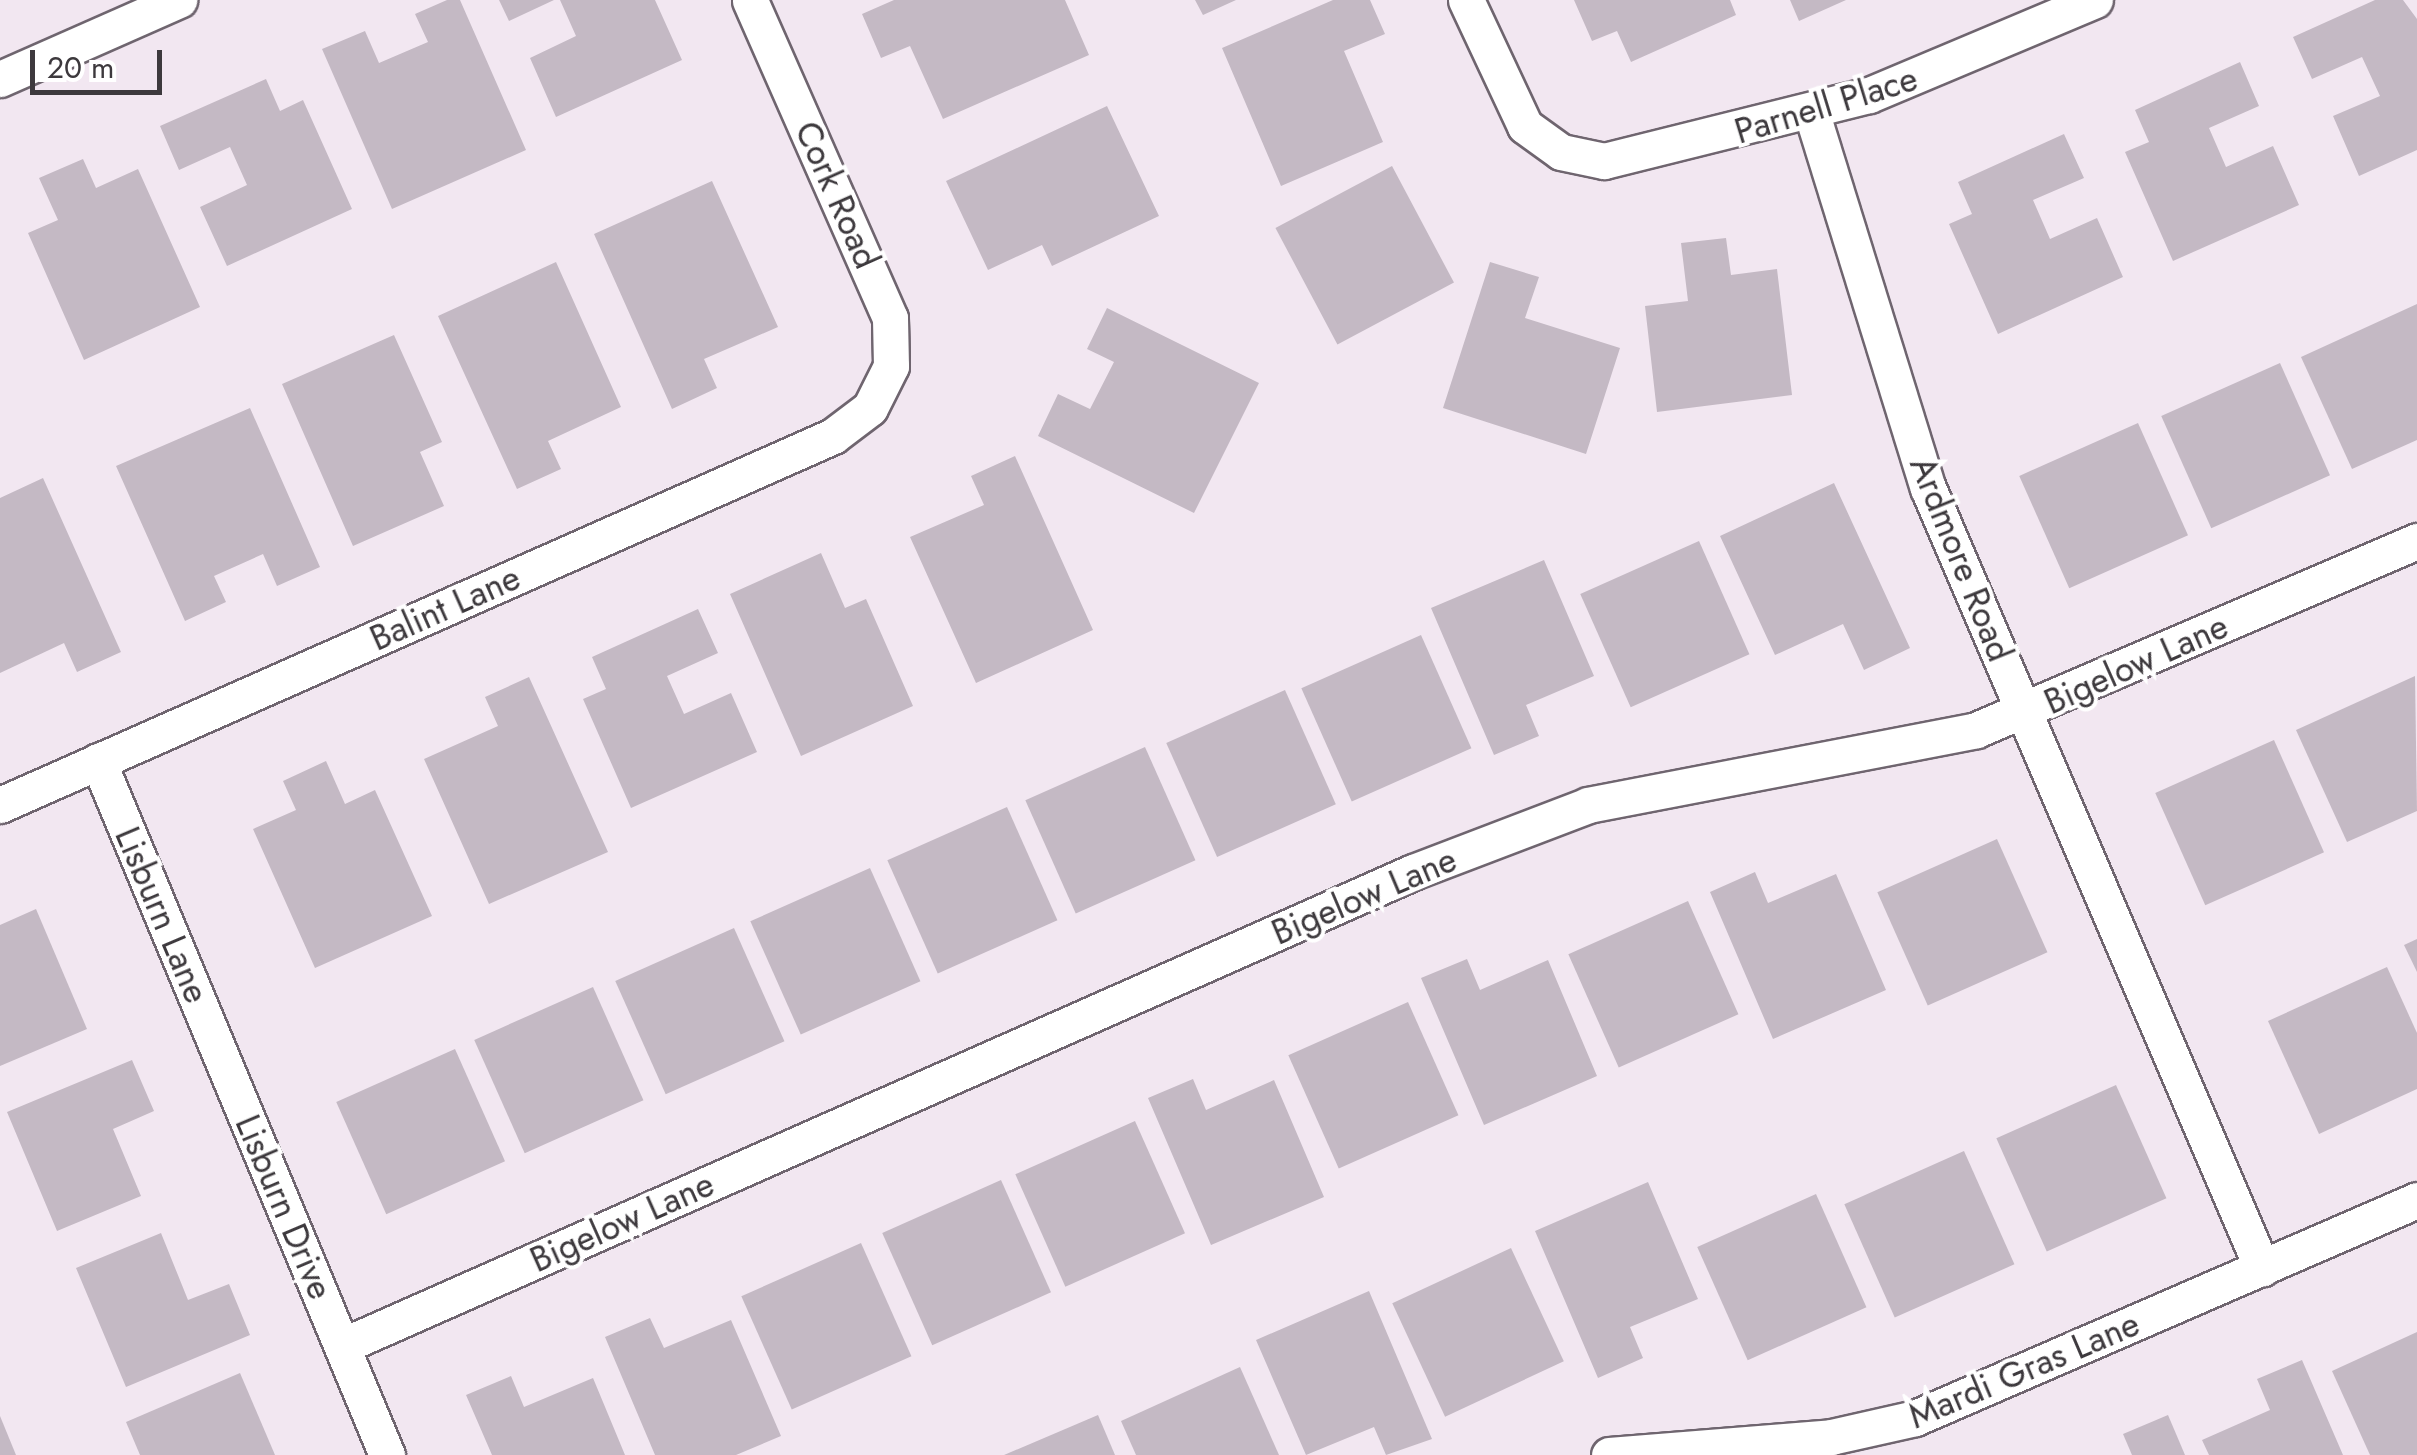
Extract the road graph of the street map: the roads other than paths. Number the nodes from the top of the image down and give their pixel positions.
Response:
1 (178, 0) edge
2 (750, 0) edge
3 (1466, 0) edge
4 (2095, 0) edge
5 (0, 79) edge
6 (1812, 114) junction
7 (880, 395) joint
8 (2417, 541) edge
9 (2025, 712) junction
10 (98, 761) junction
11 (0, 805) edge
12 (226, 1068) joint
13 (2417, 1200) edge
14 (2262, 1268) junction
15 (342, 1346) junction
16 (1650, 1451) edge
17 (387, 1455) edge
18 (1609, 1455) edge

1 - 5 street
2 - 7 street, Cork Road
3 - 6 street, Parnell Place
4 - 6 street, Parnell Place
6 - 9 street, Ardmore Road
7 - 10 street, Balint Lane
8 - 9 street, Bigelow Lane
9 - 14 street, Ardmore Road
9 - 15 street, Bigelow Lane
10 - 11 street, Balint Lane
10 - 12 street, Lisburn Lane
12 - 15 street, Lisburn Drive
13 - 14 street, Mardi Gras Lane
14 - 16 street, Mardi Gras Lane
15 - 17 street
16 - 18 street, Mardi Gras Lane

